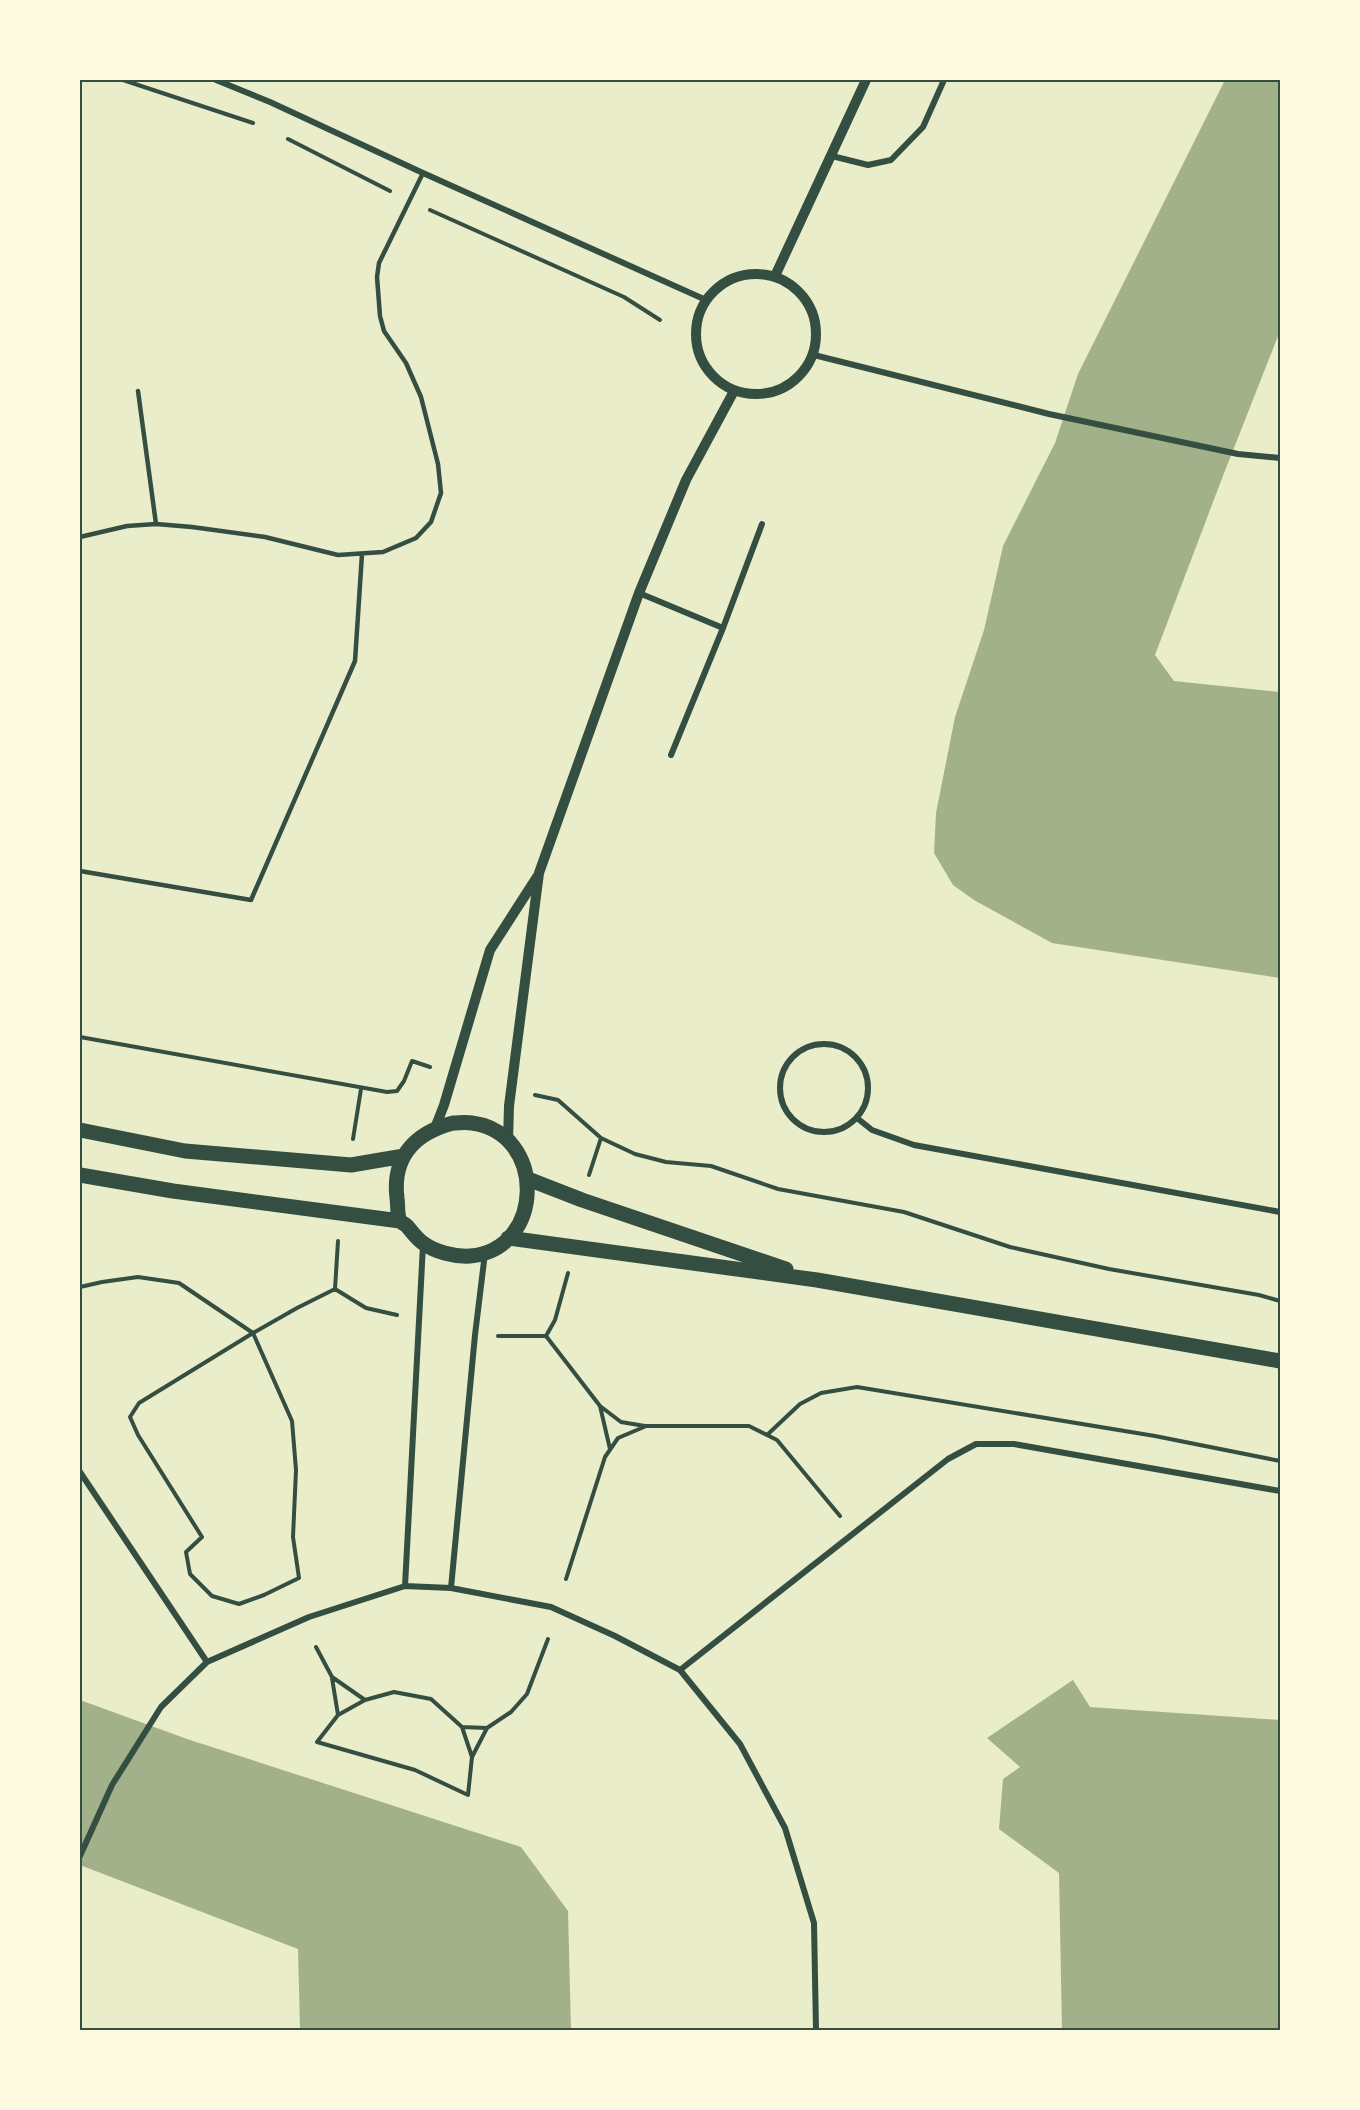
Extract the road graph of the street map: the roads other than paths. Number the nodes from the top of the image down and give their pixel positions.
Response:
1 (216, 80) edge
2 (866, 80) edge
3 (945, 80) edge
4 (832, 156) junction
5 (423, 173) junction
6 (775, 276) junction
7 (706, 300) junction
8 (814, 355) junction
9 (138, 391) dead end
10 (734, 391) junction
11 (1281, 458) edge
12 (156, 524) junction
13 (762, 524) dead end
14 (80, 537) edge
15 (362, 554) junction
16 (639, 593) junction
17 (723, 628) junction
18 (670, 755) dead end
19 (80, 871) edge
20 (539, 873) junction
21 (857, 1118) junction
22 (435, 1128) junction
23 (80, 1130) edge
24 (508, 1141) junction
25 (404, 1156) junction
26 (80, 1175) edge
27 (528, 1179) junction
28 (1281, 1212) edge
29 (400, 1221) junction
30 (508, 1238) junction
31 (423, 1244) junction
32 (485, 1252) junction
33 (817, 1280) junction
34 (1281, 1361) edge
35 (80, 1472) edge
36 (1281, 1491) edge
37 (405, 1586) junction
38 (451, 1588) junction
39 (207, 1662) junction
40 (680, 1670) junction
41 (80, 1856) edge
42 (816, 2031) edge

1 - 5 street
2 - 4 street
3 - 4 street
4 - 6 street
5 - 7 street
5 - 15 lane
6 - 7 street
6 - 8 street
7 - 10 street
8 - 10 street
8 - 11 street
9 - 12 lane
10 - 16 street
12 - 14 lane
12 - 15 lane
13 - 17 street
15 - 19 lane
16 - 17 street
16 - 20 street
17 - 18 street
20 - 22 street
20 - 24 street
21 - 21 street
21 - 28 street
22 - 24 main road
22 - 25 main road
23 - 25 main road
24 - 27 main road
25 - 29 main road
26 - 29 main road
27 - 30 main road
27 - 33 main road
29 - 31 main road
30 - 32 main road
30 - 33 main road
31 - 32 main road
31 - 37 street
32 - 38 street
33 - 34 main road
35 - 39 street
36 - 40 street
37 - 38 street
37 - 39 street
38 - 40 street
39 - 41 street
40 - 42 street

